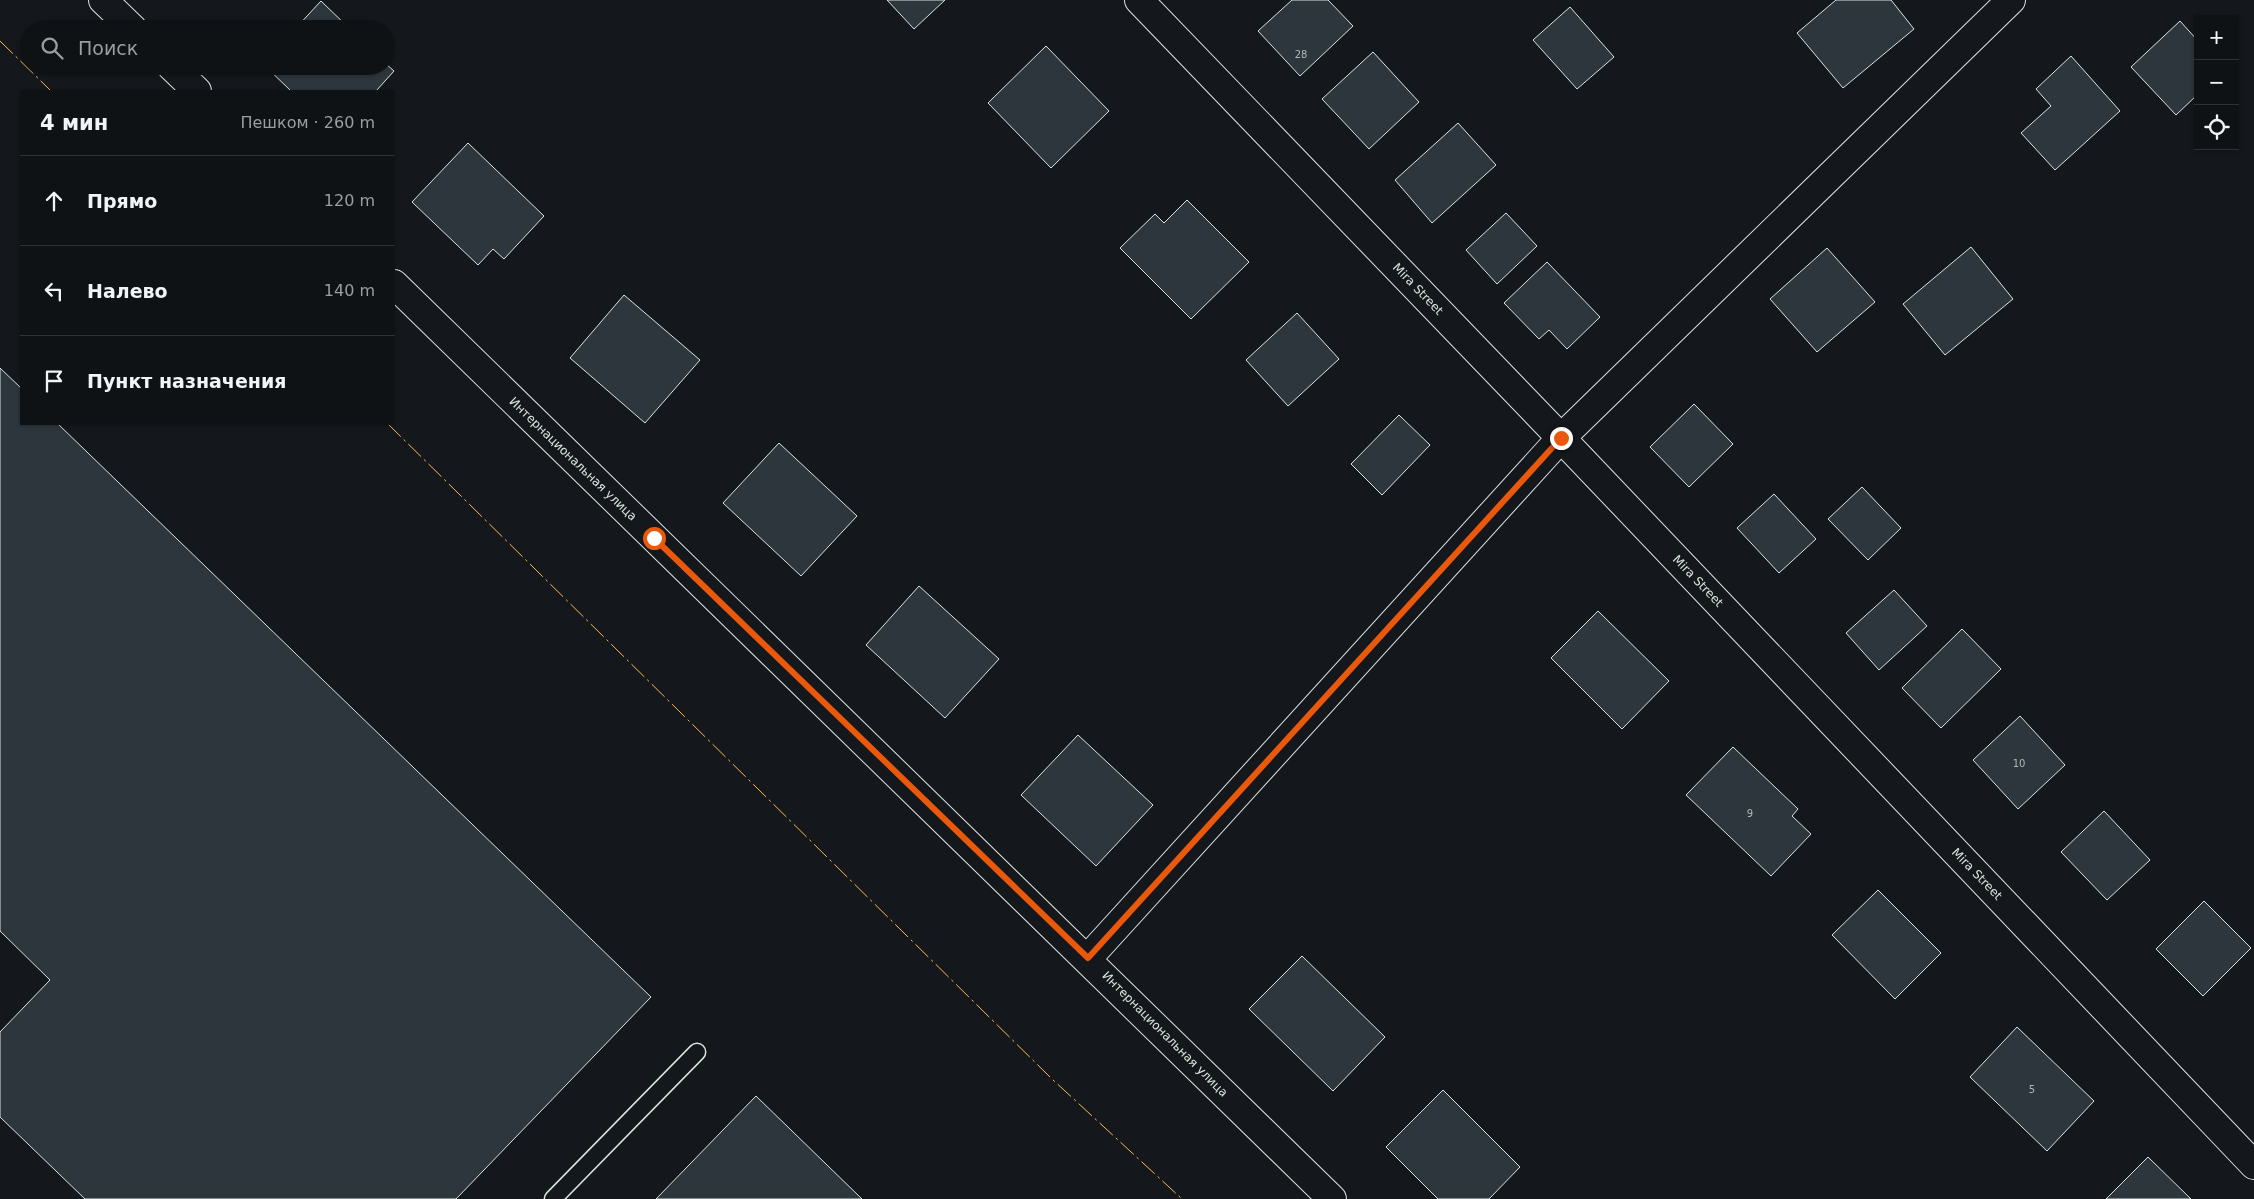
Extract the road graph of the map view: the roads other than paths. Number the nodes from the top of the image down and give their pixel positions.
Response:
1 (103, 0) edge
2 (1139, 0) edge
3 (2011, 0) edge
4 (124, 20) edge
5 (180, 75) edge
6 (196, 90) edge
7 (395, 285) edge
8 (1561, 438) junction
9 (1088, 958) junction
10 (697, 1052) dead end
11 (2254, 1165) edge
12 (553, 1199) edge
13 (1332, 1199) edge

1 - 4 street
2 - 8 street, Mira Street
3 - 8 street
5 - 6 street
7 - 9 street, Интернациональная улица
8 - 9 street
8 - 11 street, Mira Street
9 - 13 street, Интернациональная улица
10 - 12 lane

